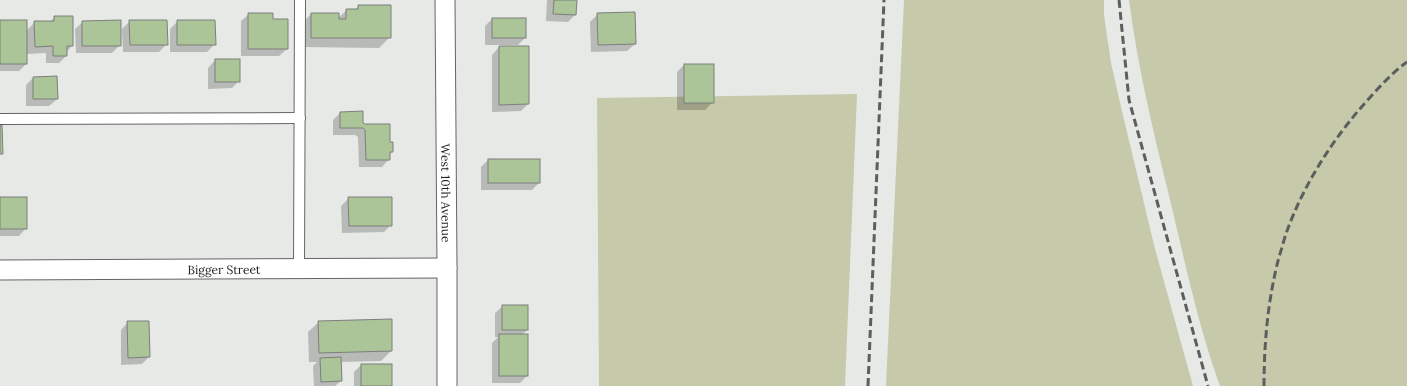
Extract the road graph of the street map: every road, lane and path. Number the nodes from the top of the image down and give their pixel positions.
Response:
1 (300, 0) edge
2 (445, 0) edge
3 (300, 118) junction
4 (0, 119) edge
5 (447, 268) junction
6 (0, 270) edge
7 (298, 270) junction
8 (447, 386) edge

1 - 3 lane
2 - 5 street, West 10th Avenue
3 - 4 lane
3 - 7 lane
5 - 7 street, Bigger Street
5 - 8 street, West 10th Avenue
6 - 7 street, Bigger Street

